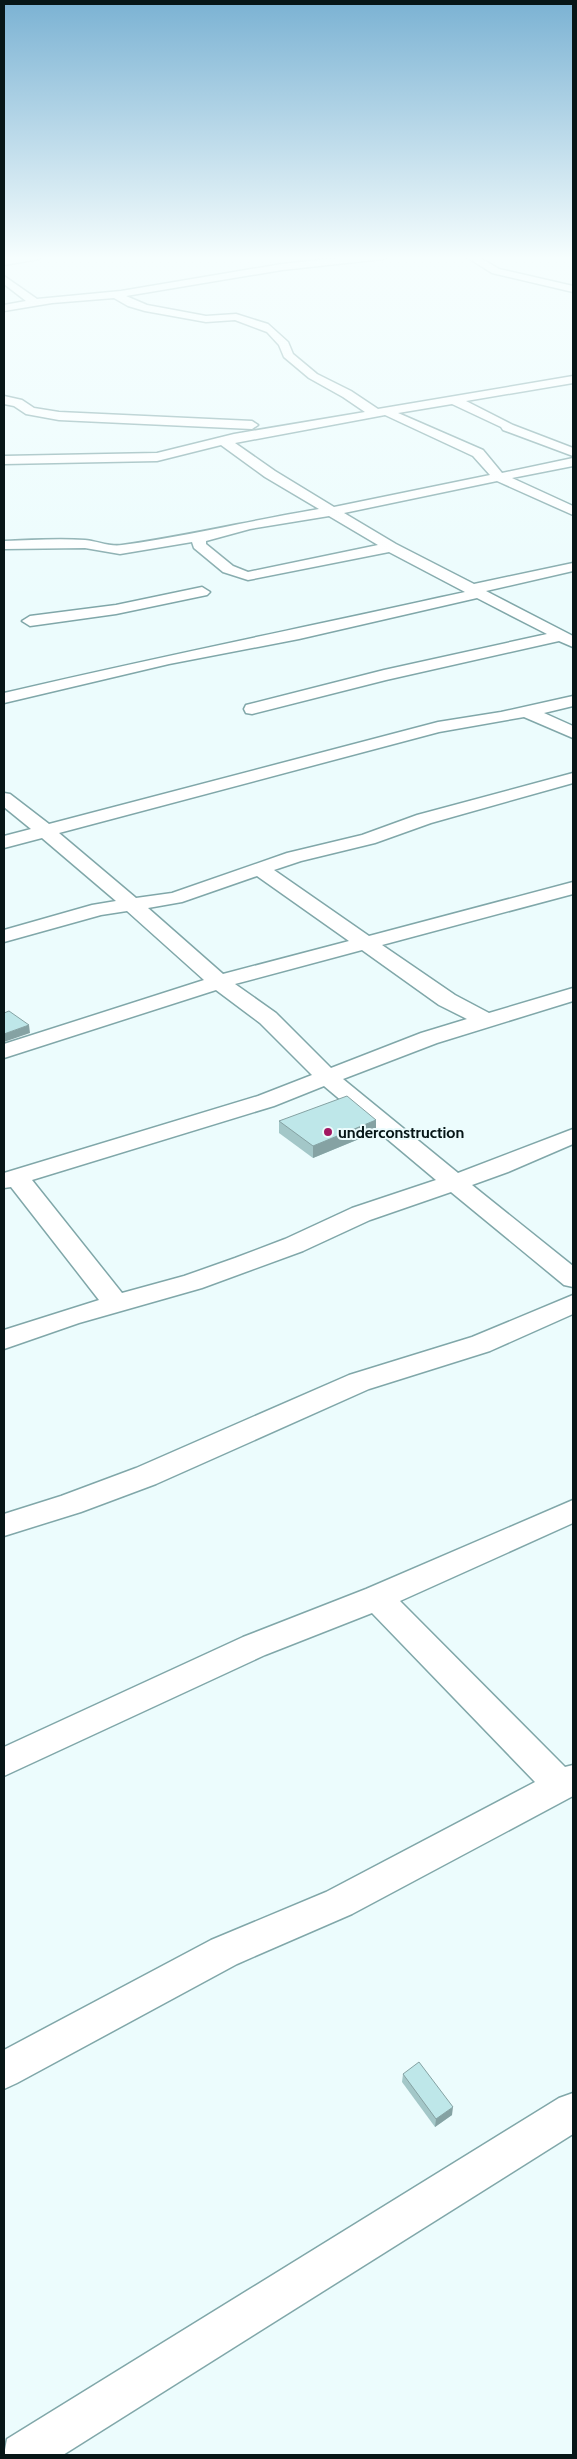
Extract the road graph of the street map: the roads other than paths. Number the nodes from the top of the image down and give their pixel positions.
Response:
1 (307, 371) edge
2 (573, 378) edge
3 (4, 400) edge
4 (454, 400) junction
5 (380, 412) junction
6 (317, 422) junction
7 (234, 438) junction
8 (573, 452) edge
9 (4, 460) edge
10 (573, 462) edge
11 (500, 478) junction
12 (332, 511) junction
13 (573, 512) edge
14 (199, 538) junction
15 (4, 545) edge
16 (391, 547) junction
17 (573, 567) edge
18 (476, 591) junction
19 (202, 592) dead end
20 (30, 621) dead end
21 (567, 639) edge
22 (4, 698) edge
23 (573, 701) edge
24 (252, 709) dead end
25 (526, 712) junction
26 (573, 733) edge
27 (573, 778) edge
28 (4, 798) edge
29 (49, 832) junction
30 (4, 842) edge
31 (258, 868) junction
32 (573, 888) edge
33 (132, 904) junction
34 (4, 936) edge
35 (366, 943) junction
36 (219, 982) junction
37 (573, 994) edge
38 (487, 1020) junction
39 (4, 1052) edge
40 (328, 1078) junction
41 (573, 1136) edge
42 (10, 1179) edge
43 (451, 1182) junction
44 (573, 1279) edge
45 (116, 1304) junction
46 (573, 1304) edge
47 (4, 1340) edge
48 (573, 1511) edge
49 (4, 1525) edge
50 (377, 1598) junction
51 (4, 1762) edge
52 (567, 1782) edge
53 (4, 2070) edge
54 (573, 2112) edge
55 (23, 2455) edge

1 - 5 street
2 - 4 street
3 - 6 street
4 - 5 street
4 - 8 street
5 - 6 street
5 - 11 street
6 - 7 street
7 - 9 street
7 - 12 street
10 - 11 street
11 - 12 street
11 - 13 street
12 - 14 street
12 - 16 street
14 - 15 street
14 - 16 street
16 - 18 street
17 - 18 street
18 - 21 street
18 - 22 street
19 - 20 street
21 - 24 street
23 - 25 street
25 - 26 street
25 - 29 street
27 - 31 street
28 - 29 street
29 - 30 street
29 - 33 street
31 - 33 street
31 - 35 street
32 - 35 street
33 - 34 street
33 - 36 street
35 - 36 street
35 - 38 street
36 - 39 street
36 - 40 street
37 - 38 street
38 - 40 street
40 - 42 street
40 - 43 street
41 - 43 street
42 - 45 street
43 - 44 street
43 - 45 street
45 - 47 street
46 - 49 street
48 - 50 street
50 - 51 street
50 - 52 street
52 - 53 street
54 - 55 street

